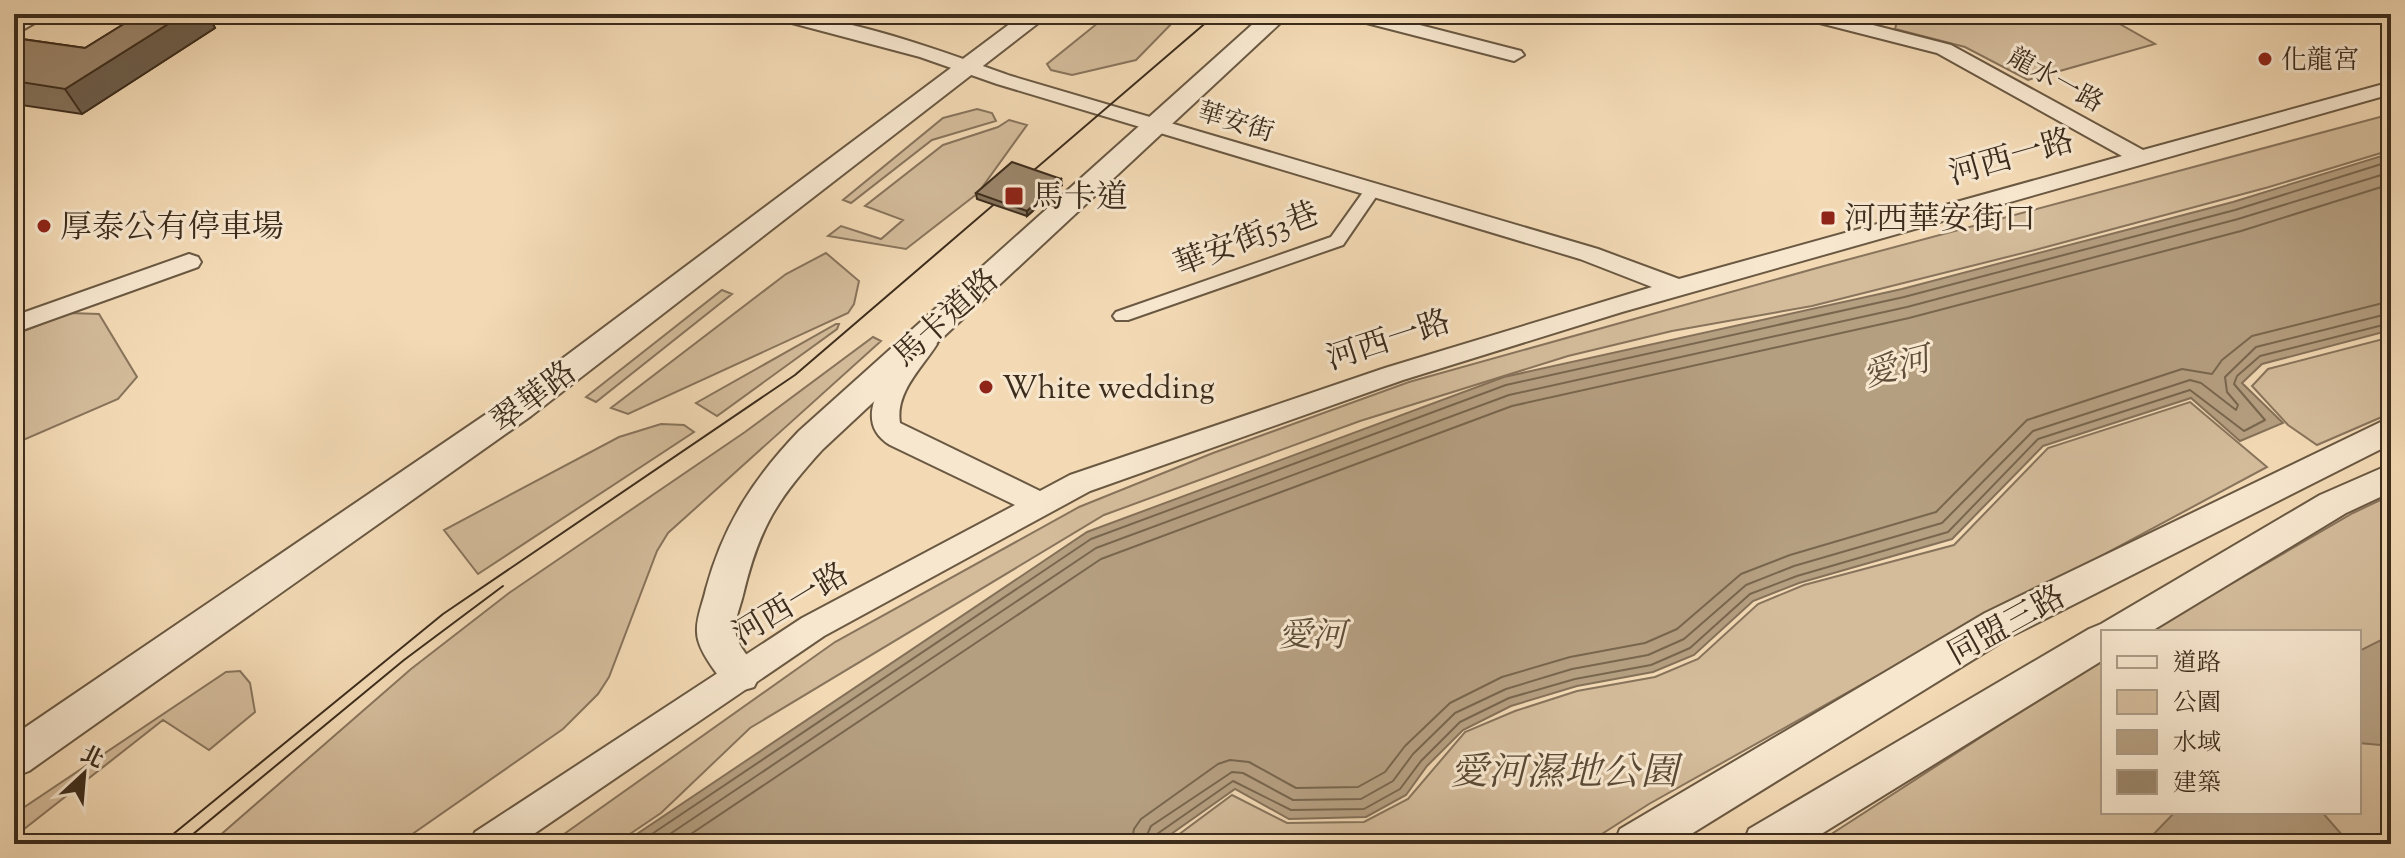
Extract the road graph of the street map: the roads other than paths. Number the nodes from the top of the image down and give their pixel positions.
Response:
1 (40, 14) edge
2 (780, 14) edge
3 (1038, 14) edge
4 (1278, 14) edge
5 (1354, 14) edge
6 (1807, 14) edge
7 (14, 29) edge
8 (1514, 55) dead end
9 (968, 67) junction
10 (2391, 88) edge
11 (1157, 126) junction
12 (2139, 157) junction
13 (1372, 191) junction
14 (189, 262) dead end
15 (1675, 287) junction
16 (1122, 316) dead end
17 (939, 322) junction
18 (14, 325) edge
19 (2391, 429) edge
20 (2391, 477) edge
21 (1040, 504) junction
22 (2120, 630) edge
23 (2101, 641) edge
24 (740, 675) junction
25 (14, 758) edge
26 (488, 844) edge
27 (1636, 844) edge
28 (1765, 844) edge

1 - 7 street
2 - 9 street, 華安街
3 - 9 street, 翠華路
4 - 11 street, 馬卡道路
5 - 8 street
6 - 12 street, 龍水一路
9 - 11 street, 華安街
9 - 25 street, 翠華路
10 - 12 street, 河西一路
11 - 13 street, 華安街
11 - 17 street, 馬卡道路
12 - 15 street, 河西一路
13 - 15 street, 華安街
13 - 16 street, 華安街53巷
14 - 18 street
15 - 21 street, 河西一路
17 - 21 street
17 - 24 street, 馬卡道路
19 - 27 street, 同盟三路
20 - 22 street
21 - 24 street, 河西一路
23 - 28 street, 同盟三路
24 - 26 street, 河西一路

